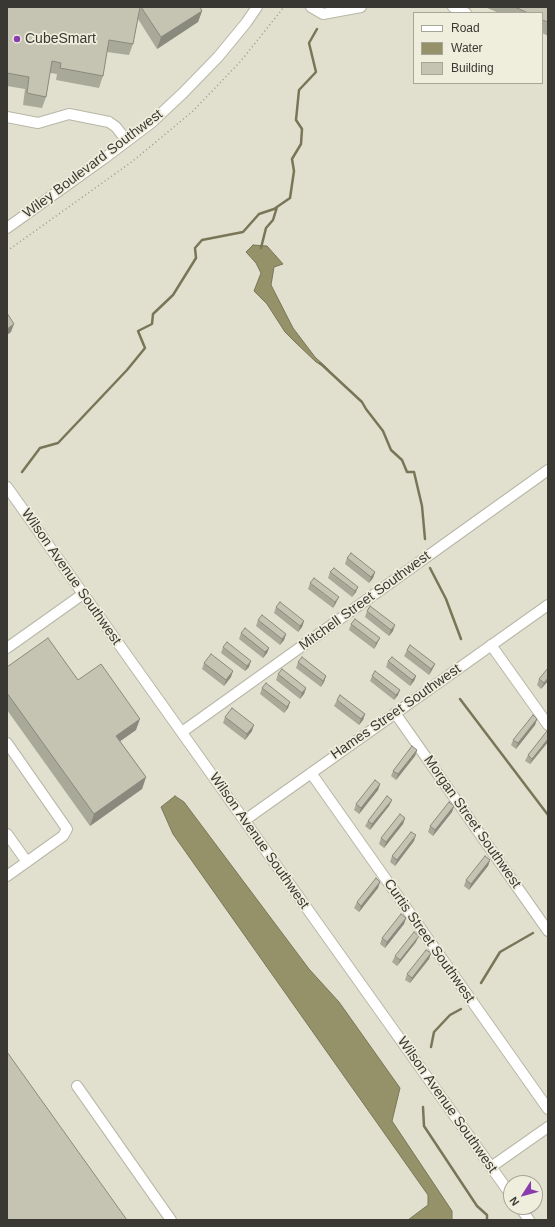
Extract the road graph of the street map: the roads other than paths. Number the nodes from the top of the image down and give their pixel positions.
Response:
1 (256, 7) edge
2 (361, 7) edge
3 (453, 7) edge
4 (316, 8) edge
5 (464, 12) edge
6 (7, 117) edge
7 (127, 141) junction
8 (7, 228) edge
9 (548, 470) edge
10 (7, 486) edge
11 (83, 594) junction
12 (548, 605) edge
13 (491, 645) junction
14 (7, 648) edge
15 (395, 713) junction
16 (548, 725) edge
17 (182, 732) junction
18 (7, 743) edge
19 (311, 773) junction
20 (245, 820) junction
21 (7, 834) edge
22 (27, 862) junction
23 (7, 876) edge
24 (548, 931) edge
25 (77, 1086) dead end
26 (548, 1110) edge
27 (548, 1127) edge
28 (491, 1167) junction
29 (503, 1184) edge
30 (171, 1220) edge

1 - 7 street, Wiley Boulevard Southwest
2 - 4 street
3 - 5 street
6 - 7 street
7 - 8 street, Wiley Boulevard Southwest
9 - 17 street, Mitchell Street Southwest
10 - 11 street, Wilson Avenue Southwest
11 - 14 street
11 - 17 street, Wilson Avenue Southwest
12 - 13 street, Hames Street Southwest
13 - 15 street, Hames Street Southwest
13 - 16 street
15 - 19 street, Hames Street Southwest
15 - 24 street, Morgan Street Southwest
17 - 20 street, Wilson Avenue Southwest
18 - 22 street
19 - 20 street, Hames Street Southwest
19 - 26 street, Curtis Street Southwest
20 - 28 street, Wilson Avenue Southwest
21 - 22 street
22 - 23 street
25 - 30 street
27 - 28 street
28 - 29 street, Wilson Avenue Southwest

